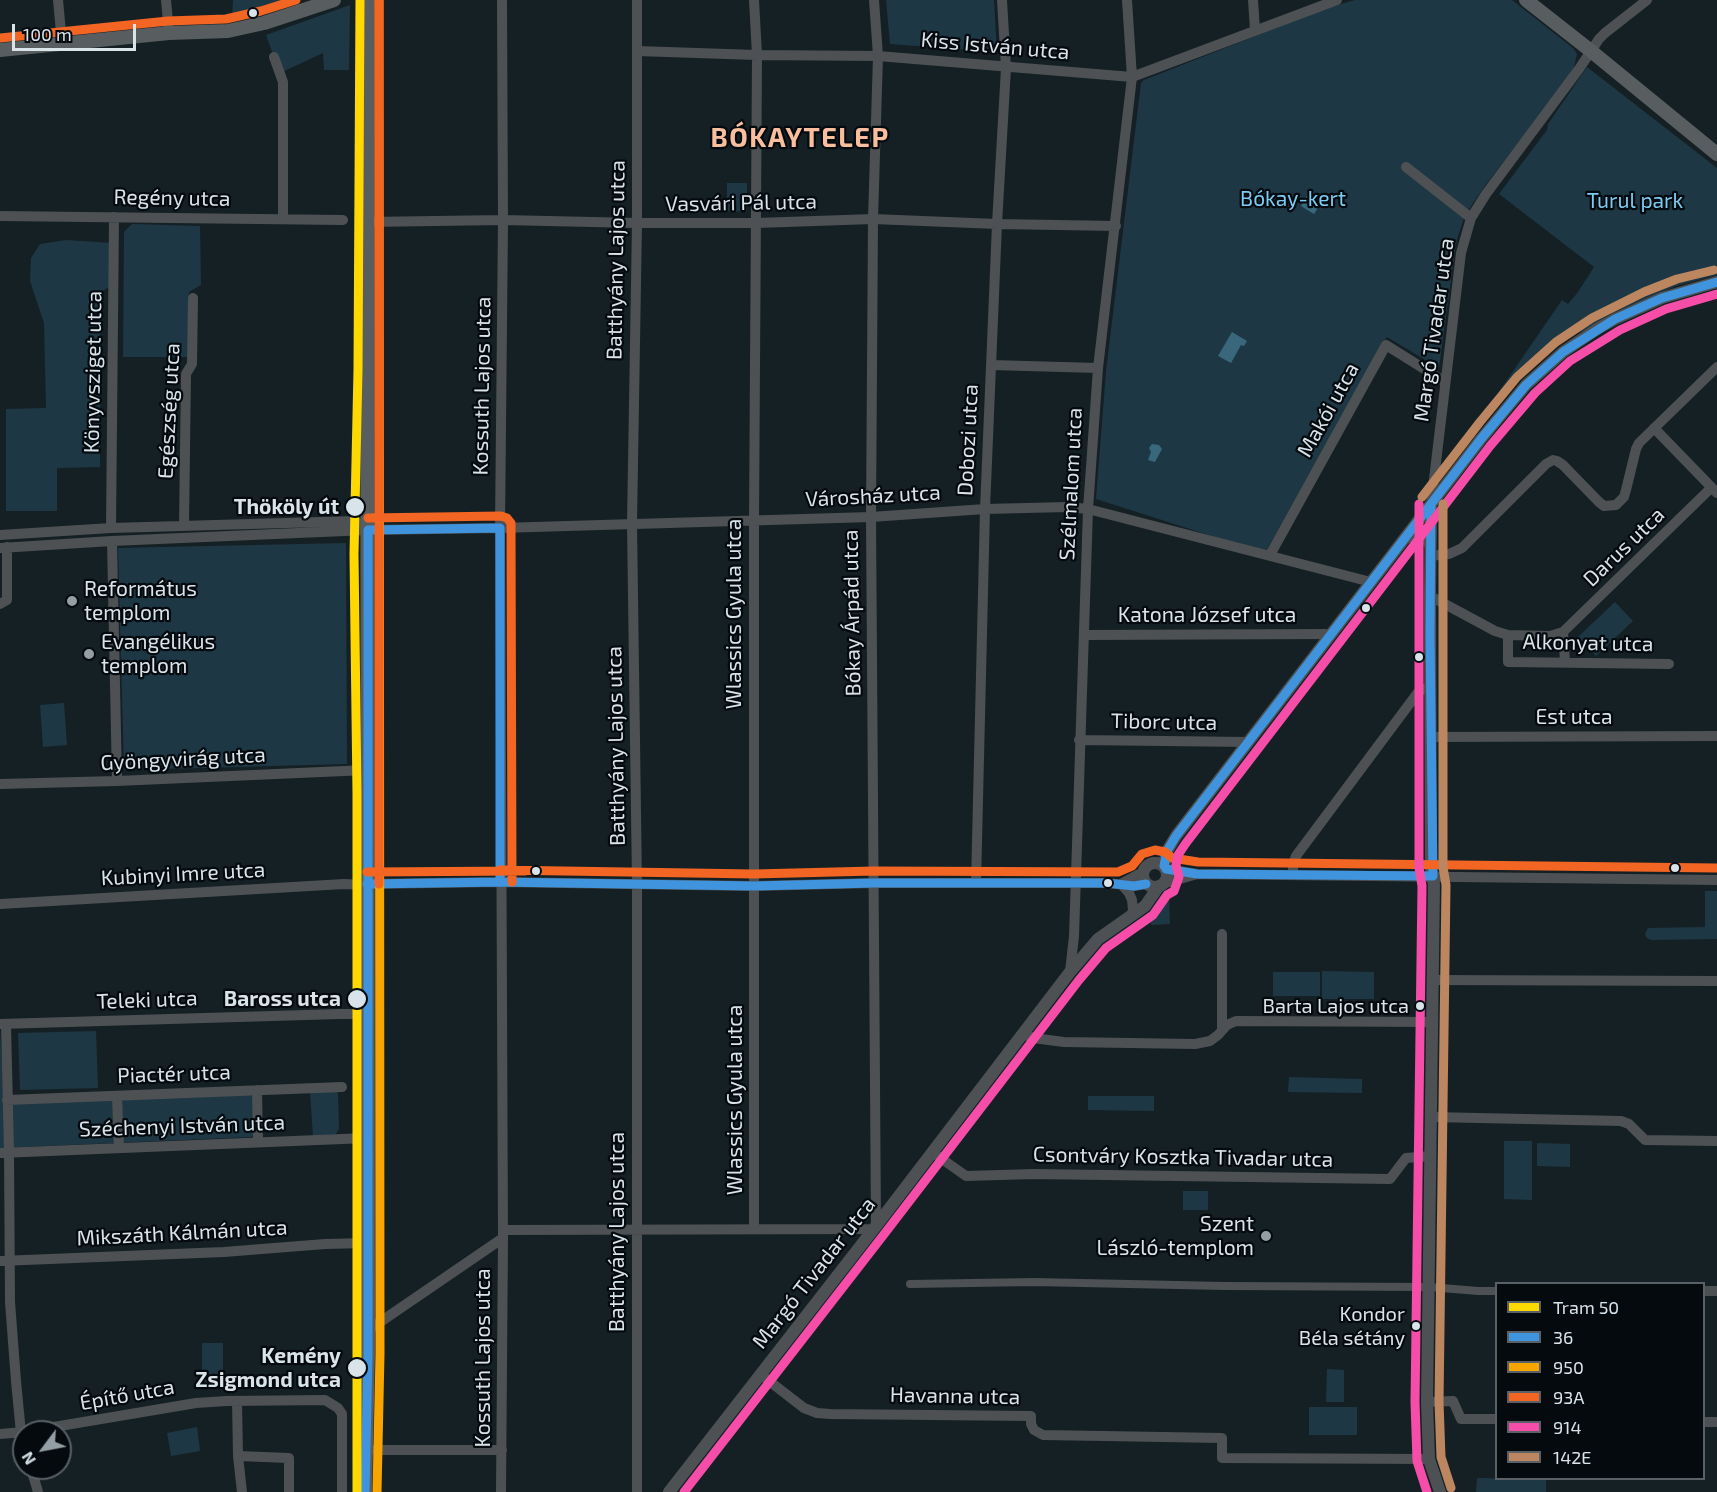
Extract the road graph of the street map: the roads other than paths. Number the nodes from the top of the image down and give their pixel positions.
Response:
1 (58, 0) edge
2 (166, 0) edge
3 (334, 0) edge
4 (367, 0) edge
5 (502, 0) edge
6 (637, 0) edge
7 (753, 0) edge
8 (874, 0) edge
9 (1002, 0) edge
10 (1127, 0) edge
11 (1253, 0) edge
12 (1337, 0) edge
13 (1526, 0) edge
14 (1647, 0) edge
15 (1255, 30) junction
16 (169, 33) junction
17 (62, 43) junction
18 (0, 50) edge
19 (637, 51) junction
20 (1591, 51) junction
21 (757, 55) junction
22 (878, 56) junction
23 (274, 57) dead end
24 (1006, 68) junction
25 (1132, 77) junction
26 (1717, 154) edge
27 (1406, 167) dead end
28 (0, 216) edge
29 (114, 217) junction
30 (1471, 218) junction
31 (283, 219) junction
32 (873, 219) junction
33 (343, 220) dead end
34 (503, 220) junction
35 (367, 222) junction
36 (757, 223) junction
37 (637, 224) junction
38 (997, 224) junction
39 (1116, 226) junction
40 (1717, 282) edge
41 (193, 298) dead end
42 (992, 365) junction
43 (1717, 367) edge
44 (1098, 368) junction
45 (1446, 382) junction
46 (1654, 428) junction
47 (1714, 491) edge
48 (1431, 504) junction
49 (985, 509) junction
50 (1088, 509) junction
51 (871, 517) junction
52 (754, 520) junction
53 (633, 523) junction
54 (184, 526) junction
55 (111, 528) junction
56 (301, 528) junction
57 (500, 528) junction
58 (368, 530) junction
59 (0, 535) edge
60 (1404, 540) junction
61 (112, 541) junction
62 (4, 548) edge
63 (1430, 552) junction
64 (1270, 555) junction
65 (1371, 582) junction
66 (1430, 596) junction
67 (0, 604) edge
68 (1563, 632) junction
69 (1331, 634) junction
70 (1084, 635) junction
71 (1508, 635) junction
72 (1565, 662) junction
73 (1669, 664) dead end
74 (1430, 687) junction
75 (1717, 736) edge
76 (1431, 737) junction
77 (1079, 740) junction
78 (1248, 742) junction
79 (367, 770) junction
80 (117, 782) junction
81 (0, 784) edge
82 (1176, 836) junction
83 (1165, 867) junction
84 (1197, 874) junction
85 (1293, 875) junction
86 (1433, 876) junction
87 (1152, 879) junction
88 (1717, 880) edge
89 (500, 882) junction
90 (874, 883) junction
91 (976, 883) junction
92 (1075, 883) junction
93 (367, 884) junction
94 (637, 884) junction
95 (1121, 884) junction
96 (754, 886) junction
97 (0, 904) edge
98 (1131, 916) junction
99 (1222, 934) dead end
100 (1070, 972) junction
101 (1432, 980) junction
102 (1717, 981) edge
103 (368, 1014) junction
104 (1432, 1022) junction
105 (3, 1024) edge
106 (1222, 1030) junction
107 (1023, 1034) junction
108 (342, 1087) dead end
109 (257, 1090) junction
110 (117, 1096) junction
111 (7, 1100) junction
112 (1431, 1117) junction
113 (366, 1138) junction
114 (1717, 1141) edge
115 (258, 1142) junction
116 (119, 1148) junction
117 (932, 1152) junction
118 (5, 1153) edge
119 (1431, 1156) junction
120 (875, 1228) junction
121 (636, 1229) junction
122 (754, 1229) junction
123 (503, 1234) junction
124 (367, 1243) junction
125 (5, 1261) edge
126 (910, 1284) dead end
127 (1429, 1287) junction
128 (1495, 1291) edge
129 (367, 1331) junction
130 (760, 1374) junction
131 (237, 1401) junction
132 (1427, 1401) junction
133 (1495, 1419) edge
134 (21, 1420) edge
135 (72, 1424) edge
136 (365, 1450) junction
137 (502, 1450) junction
138 (238, 1456) junction
139 (1429, 1459) junction
140 (242, 1492) edge
141 (289, 1492) edge
142 (342, 1492) edge
143 (365, 1492) edge
144 (501, 1492) edge
145 (637, 1492) edge
146 (669, 1492) edge
147 (1440, 1492) edge

1 - 17 street
2 - 16 street
3 - 16 main road
4 - 35 main road
5 - 34 street, Kossuth Lajos utca
6 - 19 street, Batthyány Lajos utca
7 - 21 street, Wlassics Gyula utca
8 - 22 street, Bókay Árpád utca
9 - 24 street, Dobozi utca
10 - 25 street, Szélmalom utca
11 - 15 street
12 - 15 street, Kiss István utca
13 - 20 main road
14 - 20 street, Margó Tivadar utca
15 - 25 street, Kiss István utca
16 - 17 main road
17 - 18 main road
19 - 21 street, Kiss István utca
19 - 37 street, Batthyány Lajos utca
20 - 26 main road
20 - 30 street, Margó Tivadar utca
21 - 22 street, Kiss István utca
21 - 36 street, Wlassics Gyula utca
22 - 24 street, Kiss István utca
22 - 32 street, Bókay Árpád utca
23 - 31 street
24 - 25 street, Kiss István utca
24 - 38 street, Dobozi utca
25 - 39 street, Szélmalom utca
27 - 30 street
28 - 29 street, Regény utca
29 - 31 street, Regény utca
29 - 55 street, Könyvsziget utca
30 - 45 street, Margó Tivadar utca
31 - 33 street, Regény utca
32 - 36 street, Vasvári Pál utca
32 - 38 street, Vasvári Pál utca
32 - 51 street, Bókay Árpád utca
34 - 35 street, Vasvári Pál utca
34 - 37 street, Vasvári Pál utca
34 - 57 street, Kossuth Lajos utca
35 - 58 main road
36 - 37 street, Vasvári Pál utca
36 - 52 street, Wlassics Gyula utca
37 - 53 street, Batthyány Lajos utca
38 - 39 street, Vasvári Pál utca
38 - 42 street, Dobozi utca
39 - 44 street, Szélmalom utca
40 - 48 street
41 - 54 street, Egészség utca
42 - 44 street
42 - 49 street, Dobozi utca
43 - 46 street
44 - 50 street, Szélmalom utca
45 - 48 street, Margó Tivadar utca
45 - 64 street, Makói utca
46 - 47 street
46 - 63 street
47 - 68 street, Darus utca
48 - 60 street, Margó Tivadar utca
48 - 63 street
49 - 50 street, Városház utca
49 - 51 street, Városház utca
49 - 91 street, Dobozi utca
50 - 64 street, Városház utca
50 - 70 street, Szélmalom utca
51 - 52 street, Városház utca
51 - 90 street, Bókay Árpád utca
52 - 53 street, Városház utca
52 - 96 street, Wlassics Gyula utca
53 - 57 street, Városház utca
53 - 94 street, Batthyány Lajos utca
54 - 55 street
54 - 56 street
55 - 59 street
56 - 58 street
56 - 61 street
57 - 58 street, Városház utca
57 - 89 street, Kossuth Lajos utca
58 - 79 main road
60 - 63 street
60 - 65 street, Margó Tivadar utca
61 - 62 street
61 - 80 street
62 - 67 street
63 - 66 street
64 - 65 street, Városház utca
65 - 69 street, Margó Tivadar utca
66 - 71 street
66 - 74 street
68 - 71 street
68 - 72 street
69 - 70 street, Katona József utca
69 - 78 street, Margó Tivadar utca
70 - 77 street, Szélmalom utca
71 - 72 street, Alkonyat utca
72 - 73 street, Alkonyat utca
74 - 76 street
74 - 85 street
75 - 76 street, Est utca
76 - 86 street
77 - 78 street, Tiborc utca
77 - 92 street, Szélmalom utca
78 - 82 street, Margó Tivadar utca
79 - 80 street, Gyöngyvirág utca
79 - 93 main road
80 - 81 street, Gyöngyvirág utca
82 - 83 street, Margó Tivadar utca
82 - 87 street, Margó Tivadar utca
83 - 84 street
83 - 87 street
84 - 85 street
84 - 87 street
85 - 86 street
86 - 88 street
86 - 101 street
87 - 95 street
87 - 98 street, Margó Tivadar utca
89 - 93 street
89 - 94 street
89 - 123 street, Kossuth Lajos utca
90 - 91 street
90 - 96 street
90 - 120 street, Bókay Árpád utca
91 - 92 street
92 - 95 street
92 - 100 street, Szélmalom utca
93 - 97 street, Kubinyi Imre utca
93 - 103 main road
94 - 96 street
94 - 121 street, Batthyány Lajos utca
95 - 98 street
96 - 122 street, Wlassics Gyula utca
98 - 100 street, Margó Tivadar utca
99 - 106 street
100 - 107 street, Margó Tivadar utca
101 - 102 street
101 - 104 street
103 - 105 street, Teleki utca
103 - 113 main road
104 - 106 street
104 - 112 street
105 - 111 street
106 - 107 street
107 - 117 street, Margó Tivadar utca
108 - 109 street, Piactér utca
109 - 110 street, Piactér utca
109 - 115 street
110 - 111 street, Piactér utca
110 - 116 street
111 - 118 street
112 - 114 street
112 - 119 street
113 - 115 street, Széchenyi István utca
113 - 124 main road
115 - 116 street, Széchenyi István utca
116 - 118 street, Széchenyi István utca
117 - 119 street, Csontváry Kosztka Tivadar utca
117 - 120 street, Margó Tivadar utca
118 - 125 street
119 - 127 street
120 - 122 street
120 - 130 street, Margó Tivadar utca
121 - 122 street
121 - 123 street
121 - 145 street, Batthyány Lajos utca
123 - 129 street
123 - 137 street, Kossuth Lajos utca
124 - 125 street, Mikszáth Kálmán utca
124 - 129 main road
125 - 134 street
126 - 127 street
127 - 128 street
127 - 132 street
129 - 136 main road
130 - 139 street, Havanna utca
130 - 146 street, Margó Tivadar utca
131 - 135 street, Építő utca
131 - 138 street
131 - 142 street, Építő utca
132 - 133 street
132 - 139 street
136 - 137 street
136 - 143 main road
137 - 144 street, Kossuth Lajos utca
138 - 140 street
138 - 141 street
139 - 147 street

